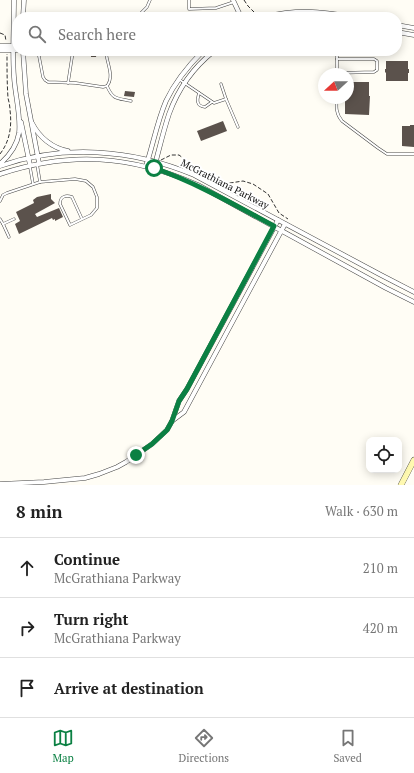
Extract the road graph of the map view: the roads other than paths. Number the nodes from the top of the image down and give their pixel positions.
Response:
1 (14, 0) edge
2 (24, 0) edge
3 (150, 0) edge
4 (189, 0) edge
5 (234, 1) edge
6 (14, 12) edge
7 (23, 12) edge
8 (142, 12) edge
9 (239, 12) edge
10 (286, 12) edge
11 (317, 12) edge
12 (402, 26) edge
13 (414, 28) edge
14 (402, 33) edge
15 (414, 35) edge
16 (0, 46) edge
17 (6, 48) junction
18 (12, 48) edge
19 (0, 50) edge
20 (15, 56) edge
21 (23, 56) edge
22 (39, 56) edge
23 (72, 56) edge
24 (107, 56) edge
25 (197, 56) edge
26 (209, 56) edge
27 (337, 56) edge
28 (337, 59) junction
29 (337, 68) edge
30 (354, 73) edge
31 (179, 80) junction
32 (68, 83) junction
33 (185, 83) junction
34 (221, 84) dead end
35 (107, 86) junction
36 (199, 93) junction
37 (226, 99) junction
38 (131, 100) dead end
39 (17, 102) junction
40 (212, 102) junction
41 (336, 104) edge
42 (29, 112) junction
43 (238, 127) dead end
44 (72, 152) junction
45 (414, 154) edge
46 (38, 156) junction
47 (28, 158) junction
48 (148, 159) junction
49 (156, 161) junction
50 (38, 164) junction
51 (0, 165) edge
52 (30, 165) junction
53 (146, 166) junction
54 (154, 168) junction
55 (0, 174) edge
56 (40, 182) junction
57 (33, 184) junction
58 (0, 201) edge
59 (0, 219) edge
60 (14, 219) dead end
61 (82, 219) junction
62 (278, 220) junction
63 (3, 224) junction
64 (285, 224) junction
65 (274, 226) junction
66 (281, 230) junction
67 (8, 236) dead end
68 (414, 292) edge
69 (414, 302) edge
70 (172, 421) junction
71 (414, 460) edge
72 (0, 484) edge
73 (401, 485) edge

1 - 6 street
2 - 7 street
3 - 8 lane
4 - 5 lane
5 - 9 street
10 - 11 street
12 - 13 street
14 - 15 street
16 - 17 street
17 - 18 street
17 - 19 street
20 - 39 street
21 - 42 street
22 - 32 lane
23 - 32 lane
24 - 35 lane
25 - 31 street
26 - 33 street
27 - 28 lane
28 - 29 lane
28 - 30 lane
31 - 33 lane
31 - 48 street
32 - 35 lane
33 - 36 lane
33 - 49 street
34 - 37 lane
35 - 38 lane
36 - 40 lane
36 - 40 lane
37 - 40 lane
37 - 43 lane
39 - 47 street
39 - 51 street
41 - 45 lane
42 - 44 street
42 - 46 street
44 - 46 street, McGrathiana Parkway
44 - 48 street, McGrathiana Parkway
46 - 47 street, McGrathiana Parkway
46 - 50 street
47 - 51 street, McGrathiana Parkway
47 - 52 street
48 - 49 street, McGrathiana Parkway
48 - 53 street
49 - 54 street
49 - 62 street, McGrathiana Parkway
50 - 52 street, McGrathiana Parkway
50 - 53 street, McGrathiana Parkway
50 - 56 lane
52 - 55 street, McGrathiana Parkway
52 - 57 lane
53 - 54 street, McGrathiana Parkway
54 - 65 street, McGrathiana Parkway
56 - 57 lane
56 - 61 lane
57 - 58 lane
59 - 63 lane
60 - 63 lane
61 - 61 lane
62 - 64 street, McGrathiana Parkway
62 - 65 street, McGrathiana Parkway
63 - 67 lane
64 - 66 street, McGrathiana Parkway
64 - 68 street, McGrathiana Parkway
65 - 66 street, McGrathiana Parkway
65 - 70 street, McGrathiana Parkway
66 - 69 street, McGrathiana Parkway
66 - 70 street, McGrathiana Parkway
70 - 72 street, McGrathiana Parkway
71 - 73 main road

